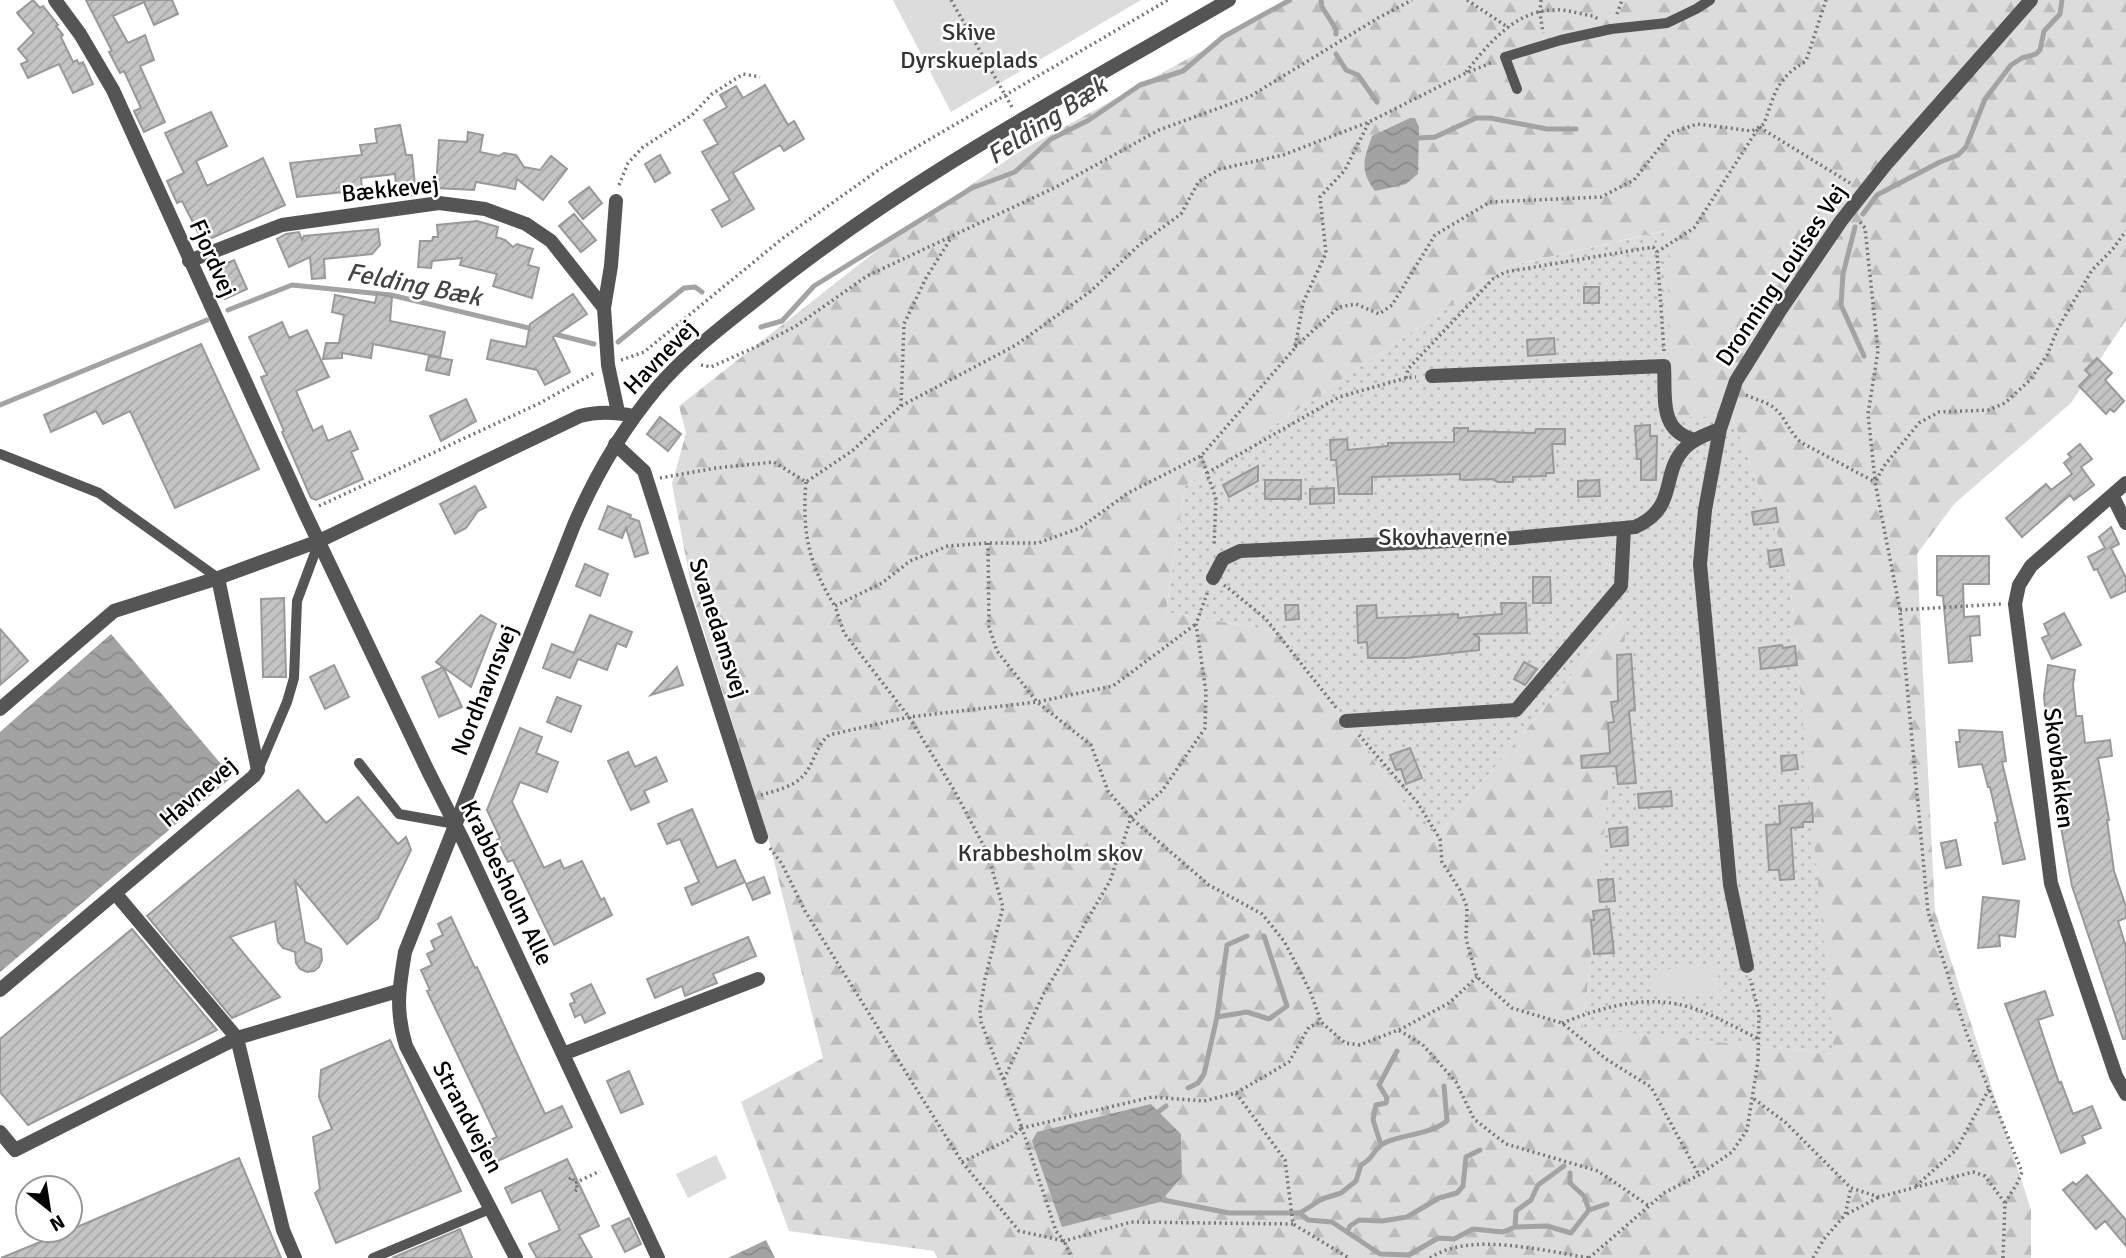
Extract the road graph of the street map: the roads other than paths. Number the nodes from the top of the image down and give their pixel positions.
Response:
1 (55, 0) edge
2 (1229, 0) edge
3 (1710, 0) edge
4 (2031, 0) edge
5 (1517, 89) dead end
6 (616, 201) road end
7 (189, 261) junction
8 (604, 308) junction
9 (1432, 376) road end
10 (618, 412) junction
11 (634, 416) junction
12 (1720, 429) junction
13 (1695, 440) junction
14 (614, 444) junction
15 (0, 454) edge
16 (2126, 484) edge
17 (2113, 497) junction
18 (2126, 523) edge
19 (1624, 529) junction
20 (319, 541) junction
21 (218, 578) junction
22 (1213, 578) road end
23 (0, 709) edge
24 (1346, 721) road end
25 (359, 763) dead end
26 (258, 770) junction
27 (455, 824) junction
28 (761, 837) road end
29 (115, 893) junction
30 (1747, 966) road end
31 (758, 979) dead end
32 (0, 990) edge
33 (398, 991) junction
34 (237, 1038) junction
35 (563, 1054) junction
36 (2126, 1094) edge
37 (0, 1132) edge
38 (490, 1209) junction
39 (654, 1256) edge
40 (295, 1258) edge
41 (373, 1258) edge
42 (516, 1258) edge

1 - 7 street, Fjordvej
2 - 11 street, Havnevej
3 - 5 lane
4 - 12 street, Dronning Louises Vej
6 - 8 street
7 - 8 street, Bækkevej
7 - 20 street, Fjordvej
8 - 10 street
9 - 13 street
10 - 11 street, Havnevej
10 - 20 street, Havnevej
11 - 14 street, Nordhavnsvej
12 - 13 street
12 - 30 street, Dronning Louises Vej
13 - 19 street
14 - 27 street, Nordhavnsvej
14 - 28 street, Svanedamsvej
15 - 21 lane
16 - 17 street, Skovbakken
17 - 18 street
17 - 36 street, Skovbakken
19 - 22 street
19 - 24 street
20 - 21 street, Havnevej
20 - 26 lane
20 - 27 street, Krabbesholm Alle
21 - 23 street, Havnevej
21 - 26 street, Havnevej
25 - 27 lane
26 - 29 street, Havnevej
27 - 33 street, Nordhavnsvej
27 - 35 street, Krabbesholm Alle
29 - 32 street, Havnevej
29 - 34 street
31 - 35 street
33 - 34 street
33 - 38 street, Strandvejen
34 - 37 street
34 - 40 street
35 - 39 street, Krabbesholm Alle
38 - 41 lane
38 - 42 street, Strandvejen

